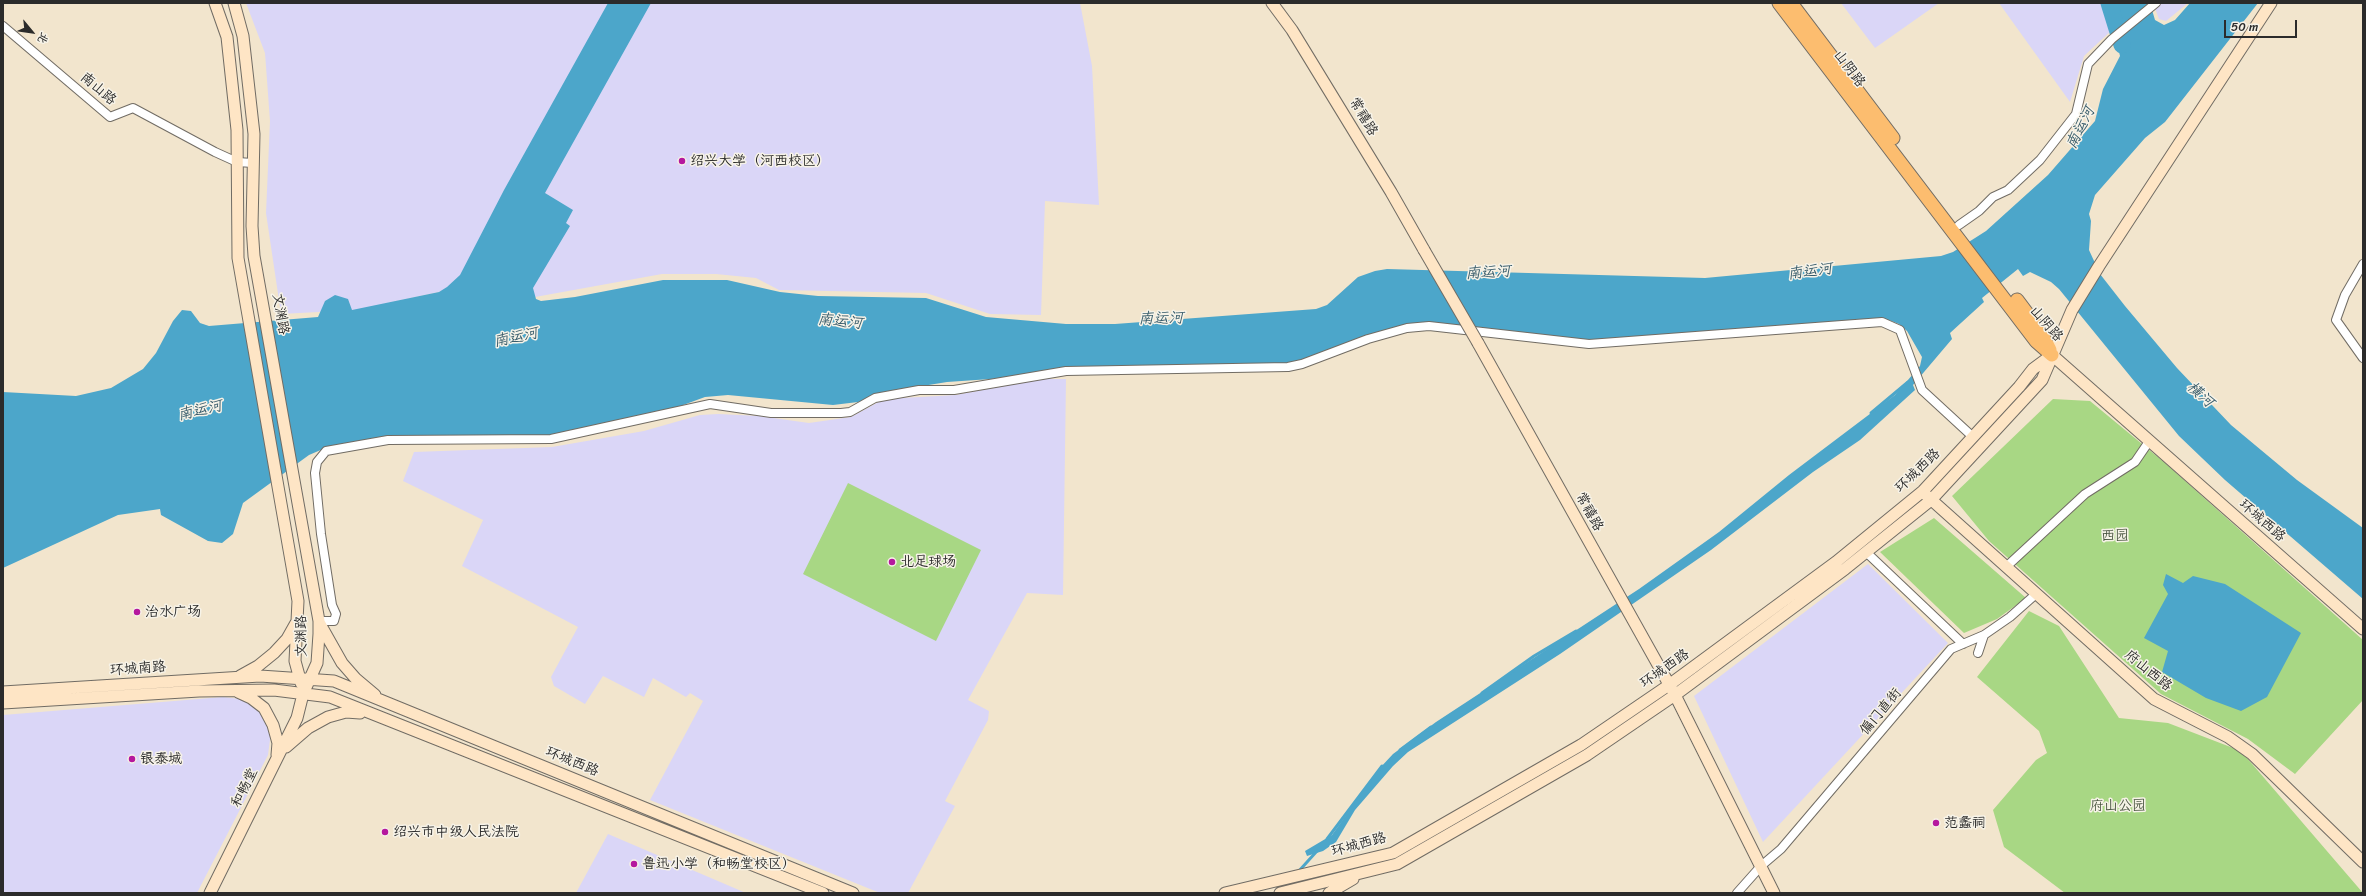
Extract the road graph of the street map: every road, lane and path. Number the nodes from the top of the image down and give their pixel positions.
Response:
1 (215, 3) edge
2 (234, 3) edge
3 (1272, 3) edge
4 (1779, 3) edge
5 (1791, 3) edge
6 (2271, 3) edge
7 (2154, 5) edge
8 (3, 26) edge
9 (237, 162) junction
10 (253, 163) junction
11 (1959, 225) junction
12 (1967, 242) junction
13 (2363, 264) edge
14 (2052, 355) junction
15 (2363, 358) edge
16 (1973, 437) junction
17 (2150, 440) junction
18 (1923, 491) junction
19 (1931, 500) junction
20 (1866, 552) junction
21 (2006, 567) junction
22 (2036, 594) junction
23 (298, 619) junction
24 (319, 621) junction
25 (2363, 629) edge
26 (1984, 635) junction
27 (1963, 644) junction
28 (1978, 653) dead end
29 (275, 676) joint
30 (238, 677) junction
31 (305, 678) junction
32 (1669, 685) junction
33 (225, 690) junction
34 (274, 690) joint
35 (3, 692) edge
36 (303, 694) junction
37 (1675, 695) junction
38 (3, 703) edge
39 (391, 705) junction
40 (385, 719) junction
41 (277, 758) junction
42 (2363, 862) edge
43 (1761, 866) junction
44 (1365, 872) junction
45 (1273, 882) junction
46 (210, 893) edge
47 (823, 893) edge
48 (854, 893) edge
49 (1225, 893) edge
50 (1276, 893) edge
51 (1280, 893) edge
52 (1329, 893) edge
53 (1737, 893) edge
54 (1774, 893) edge

1 - 9 main road, 文渊路
2 - 10 main road, 文渊路
3 - 32 main road, 常禧路, bridge
4 - 12 main road, 山阴路
5 - 11 main road, 山阴路
6 - 14 main road
7 - 11 street
8 - 9 street, 南山路
9 - 10 street, 南山路
9 - 23 main road, 文渊路
10 - 24 main road, 文渊路
11 - 12 main road, 山阴路
12 - 14 main road, 山阴路
13 - 15 street
14 - 16 main road, 环城西路
14 - 17 main road, 环城西路
14 - 19 main road, 环城西路
16 - 18 main road, 环城西路
16 - 24 street
17 - 21 street
17 - 25 main road, 环城西路
18 - 19 main road, 府山西路
18 - 32 main road, 环城西路
19 - 20 main road, 环城西路
19 - 21 main road, 府山西路
20 - 27 street
20 - 37 main road, 环城西路
21 - 22 main road, 府山西路
22 - 26 street, 偏门直街
22 - 42 main road, 府山西路
23 - 30 main road
23 - 31 main road, 文渊路
24 - 31 main road, 文渊路
24 - 39 main road
26 - 27 street, 偏门直街
26 - 28 street
27 - 43 street, 偏门直街
29 - 30 main road, 环城南路
29 - 31 main road, 环城西路
30 - 35 main road, 环城南路
31 - 36 main road, 文渊路
31 - 39 main road, 环城西路
32 - 37 main road, 常禧路
32 - 45 main road, 环城西路
33 - 34 main road, 环城南路
33 - 38 main road, 环城南路
33 - 41 main road
34 - 36 main road, 环城西路
36 - 40 main road, 环城西路
36 - 41 main road, 和畅堂
37 - 43 main road, 常禧路
37 - 44 main road, 环城西路
39 - 48 main road, 环城西路
40 - 41 main road
40 - 47 main road, 环城西路
41 - 46 main road, 和畅堂
43 - 53 street, 偏门直街
43 - 54 main road, 常禧路
44 - 51 main road, 环城西路
44 - 52 main road
45 - 49 main road, 环城西路
45 - 50 main road

